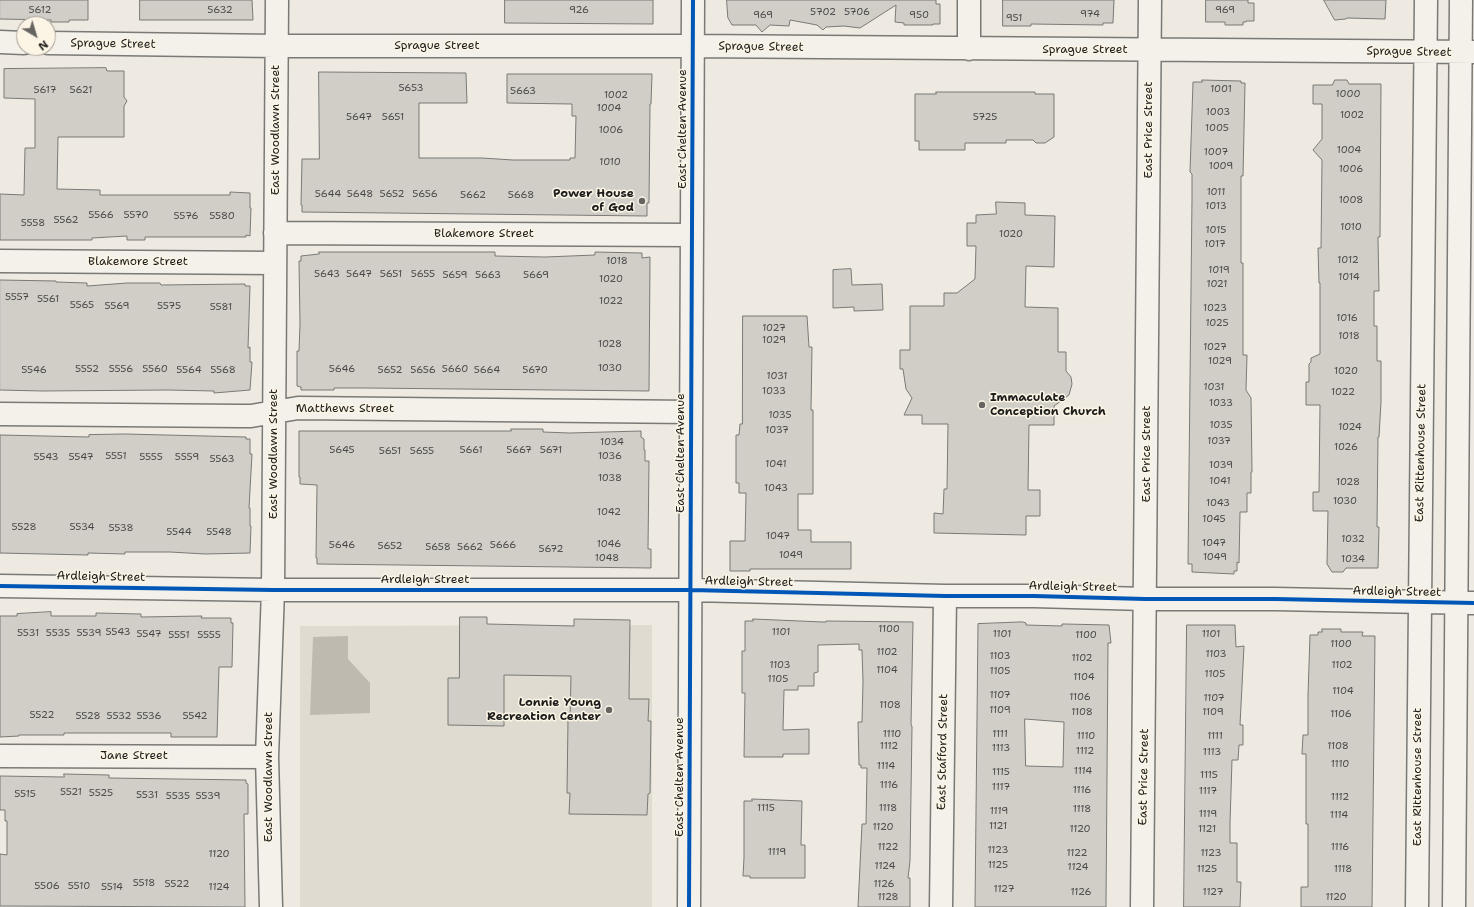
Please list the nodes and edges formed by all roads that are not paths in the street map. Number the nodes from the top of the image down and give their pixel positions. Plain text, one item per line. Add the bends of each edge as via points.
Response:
1 (277, 0) edge
2 (693, 0) edge
3 (969, 0) edge
4 (1150, 0) edge
5 (1426, 0) edge
6 (1461, 0) edge
7 (0, 42) edge
8 (16, 43) edge
9 (56, 43) edge
10 (276, 46) junction
11 (693, 46) junction
12 (969, 49) junction
13 (1150, 50) junction
14 (1425, 52) junction
15 (1467, 52) edge
16 (275, 233) junction
17 (692, 235) junction
18 (0, 262) edge
19 (275, 263) junction
20 (274, 411) junction
21 (691, 412) junction
22 (0, 414) edge
23 (0, 586) edge
24 (274, 590) junction
25 (691, 590) junction
26 (944, 596) junction
27 (1145, 599) junction
28 (1419, 602) junction
29 (1465, 602) edge
30 (0, 756) edge
31 (267, 757) junction
32 (271, 907) edge
33 (689, 907) edge
34 (941, 907) edge
35 (1142, 907) edge
36 (1417, 907) edge
37 (1454, 907) edge

1 - 10 street, East Woodlawn Street
2 - 11 street, East Chelten Avenue
3 - 12 street
4 - 13 street, East Price Street
5 - 14 street, East Rittenhouse Street
6 - 15 street
7 - 8 street
9 - 10 street, Sprague Street
10 - 11 street, Sprague Street
10 - 16 street, East Woodlawn Street
11 - 12 street, Sprague Street
11 - 17 street, East Chelten Avenue
12 - 13 street, Sprague Street
13 - 14 street, Sprague Street
13 - 27 street, East Price Street
14 - 15 street, Sprague Street
14 - 28 street, East Rittenhouse Street
15 - 29 street
16 - 17 street, Blakemore Street
16 - 19 street, East Woodlawn Street
17 - 21 street, East Chelten Avenue
18 - 19 street, Blakemore Street
19 - 20 street, East Woodlawn Street
20 - 21 street, Matthews Street via 298,408
20 - 22 street, Matthews Street via 251,416
20 - 24 street, East Woodlawn Street
21 - 25 street, East Chelten Avenue
23 - 24 street, Ardleigh Street
24 - 25 street, Ardleigh Street
24 - 31 street, East Woodlawn Street
25 - 26 street, Ardleigh Street
25 - 33 street, East Chelten Avenue
26 - 27 street, Ardleigh Street
26 - 34 street, East Stafford Street
27 - 28 street, Ardleigh Street
27 - 35 street, East Price Street
28 - 29 street, Ardleigh Street
28 - 36 street, East Rittenhouse Street
29 - 37 street
30 - 31 street, Jane Street
31 - 32 street, East Woodlawn Street

